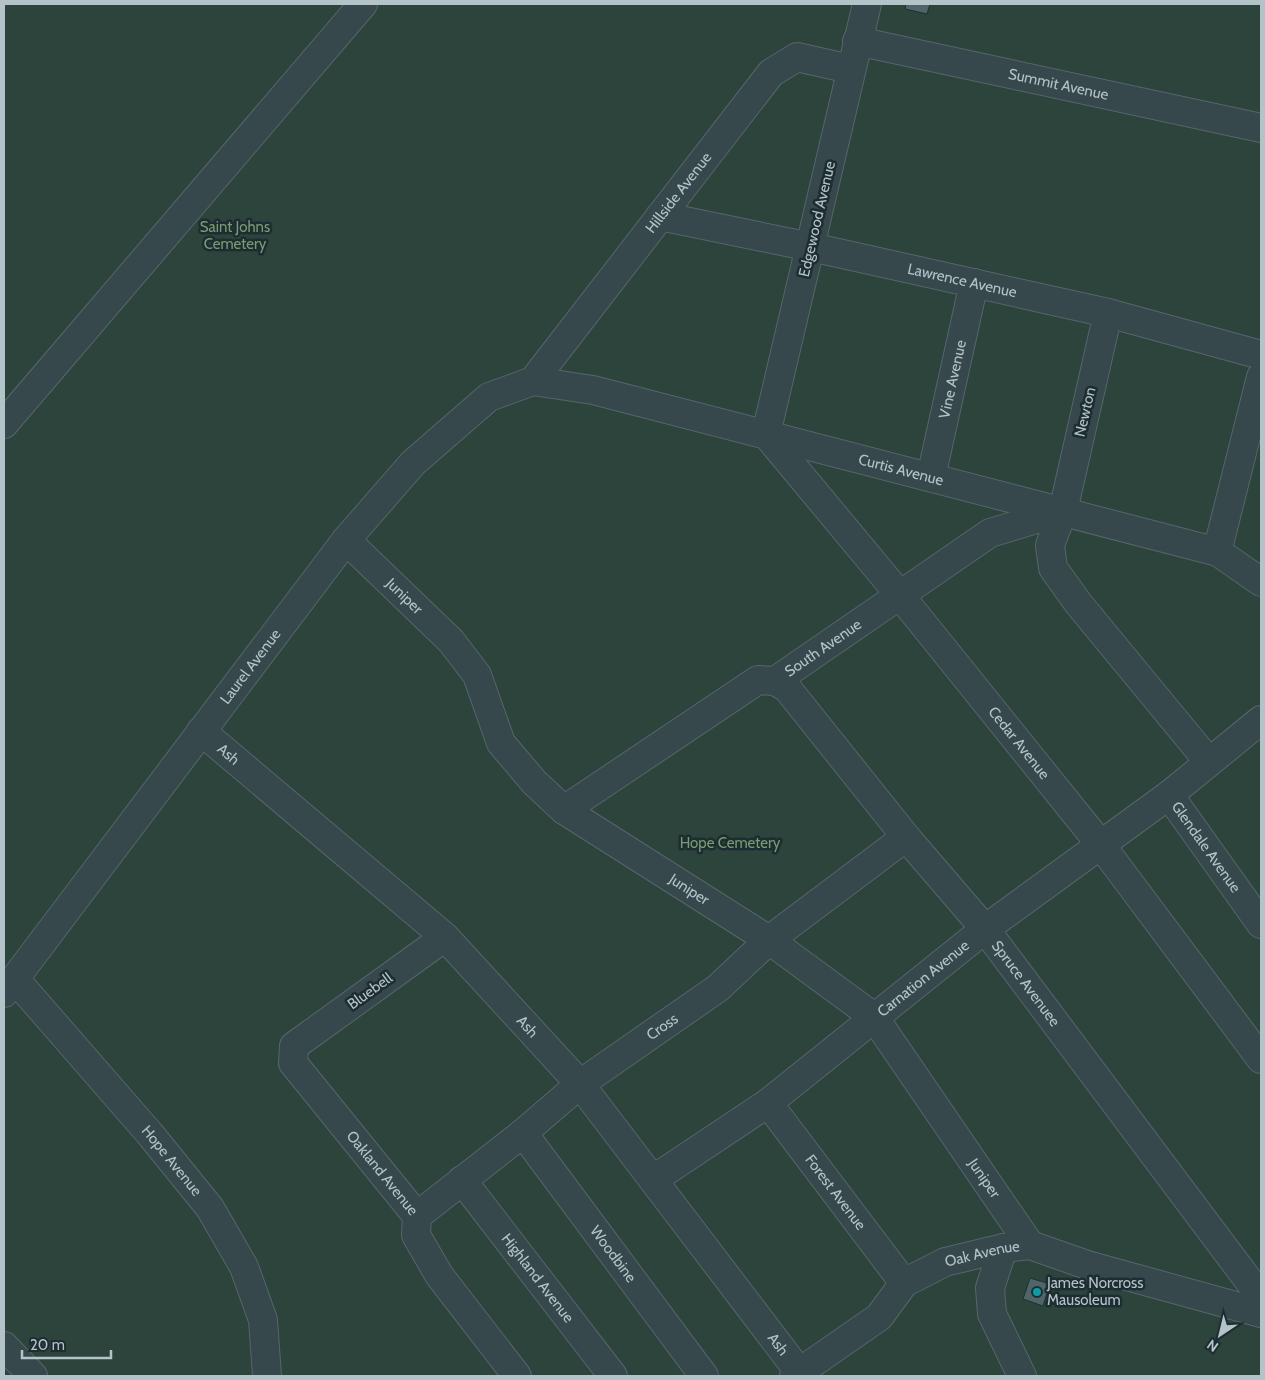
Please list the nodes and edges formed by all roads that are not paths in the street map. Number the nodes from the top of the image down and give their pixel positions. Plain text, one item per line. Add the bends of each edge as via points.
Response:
1 (363, 4) edge
2 (866, 4) edge
3 (857, 41) junction
4 (850, 70) junction
5 (1261, 128) edge
6 (660, 216) junction
7 (811, 246) junction
8 (974, 283) junction
9 (1108, 313) junction
10 (1261, 355) edge
11 (1261, 376) edge
12 (533, 381) junction
13 (4, 424) edge
14 (766, 434) junction
15 (931, 477) junction
16 (1063, 511) junction
17 (346, 540) junction
18 (1217, 552) junction
19 (1261, 582) edge
20 (899, 594) junction
21 (775, 681) junction
22 (1261, 720) edge
23 (201, 731) junction
24 (1209, 762) junction
25 (1169, 795) junction
26 (564, 810) junction
27 (906, 837) junction
28 (1101, 845) junction
29 (1261, 924) edge
30 (985, 929) junction
31 (444, 937) junction
32 (769, 940) junction
33 (9, 986) edge
34 (874, 1017) junction
35 (294, 1046) joint
36 (1261, 1059) edge
37 (580, 1084) junction
38 (768, 1103) junction
39 (523, 1133) junction
40 (462, 1180) junction
41 (654, 1180) junction
42 (417, 1216) junction
43 (1030, 1245) junction
44 (1003, 1248) junction
45 (904, 1283) junction
46 (1261, 1297) edge
47 (1261, 1313) edge
48 (4, 1346) edge
49 (797, 1375) edge
50 (32, 1376) edge
51 (267, 1376) edge
52 (516, 1376) edge
53 (613, 1376) edge
54 (704, 1376) edge
55 (1022, 1376) edge

1 - 13 lane
2 - 3 lane, Edgewood Avenue
3 - 4 lane, Edgewood Avenue
3 - 5 lane, Summit Avenue
4 - 6 lane, Hillside Avenue via 797,57 771,72
4 - 7 lane, Edgewood Avenue
6 - 7 lane, Lawrence Avenue
6 - 12 lane, Hillside Avenue
7 - 8 lane, Lawrence Avenue
7 - 14 lane, Edgewood Avenue
8 - 9 lane, Lawrence Avenue
8 - 15 lane, Vine Avenue
9 - 10 lane, Lawrence Avenue
9 - 16 lane, Newton
11 - 18 lane
12 - 14 lane, Curtis Avenue via 593,390
12 - 17 lane, Laurel Avenue via 489,397 413,463
14 - 15 lane, Curtis Avenue
14 - 20 lane, Cedar Avenue
15 - 16 lane, Curtis Avenue
16 - 18 lane, Curtis Avenue
16 - 20 lane, South Avenue via 990,533
16 - 24 lane, Newton via 1050,545 1053,568
17 - 23 lane, Laurel Avenue
17 - 26 lane, Juniper via 451,641 477,675 501,743 534,782
18 - 19 lane, Curtis Avenue
20 - 21 lane, South Avenue
20 - 28 lane, Cedar Avenue
21 - 26 lane, South Avenue via 758,680
21 - 27 lane, Spruce Avenuee via 787,688
22 - 24 lane, Carnation Avenue
23 - 31 lane, Ash
23 - 33 lane, Laurel Avenue
24 - 25 lane, Carnation Avenue
25 - 28 lane, Carnation Avenue
25 - 29 lane, Glendale Avenue
26 - 32 lane, Juniper
27 - 30 lane, Spruce Avenuee
27 - 32 lane, Cross
28 - 30 lane, Carnation Avenue
28 - 36 lane, Cedar Avenue
30 - 34 lane, Carnation Avenue
30 - 46 lane, Spruce Avenuee
31 - 35 lane, Bluebell
31 - 37 lane, Ash
32 - 34 lane, Juniper
32 - 37 lane, Cross via 718,988
33 - 51 lane, Hope Avenue via 150,1134 210,1208 244,1267 263,1320
34 - 38 lane, Carnation Avenue
34 - 43 lane, Juniper
35 - 42 lane, Oakland Avenue via 293,1063
37 - 39 lane, Cross
37 - 41 lane, Ash
38 - 41 lane, Carnation Avenue
38 - 45 lane, Forest Avenue
39 - 40 lane, Cross
39 - 54 lane, Woodbine
40 - 42 lane, Cross
40 - 53 lane, Highland Avenue
41 - 49 lane, Ash
42 - 52 lane, Oakland Avenue via 416,1235 439,1275
43 - 44 lane, Oak Avenue
43 - 47 lane, Oak Avenue via 1087,1265
44 - 45 lane, Oak Avenue via 945,1262
44 - 55 lane via 990,1288 992,1314
45 - 49 lane, Oak Avenue via 879,1317
48 - 50 lane

